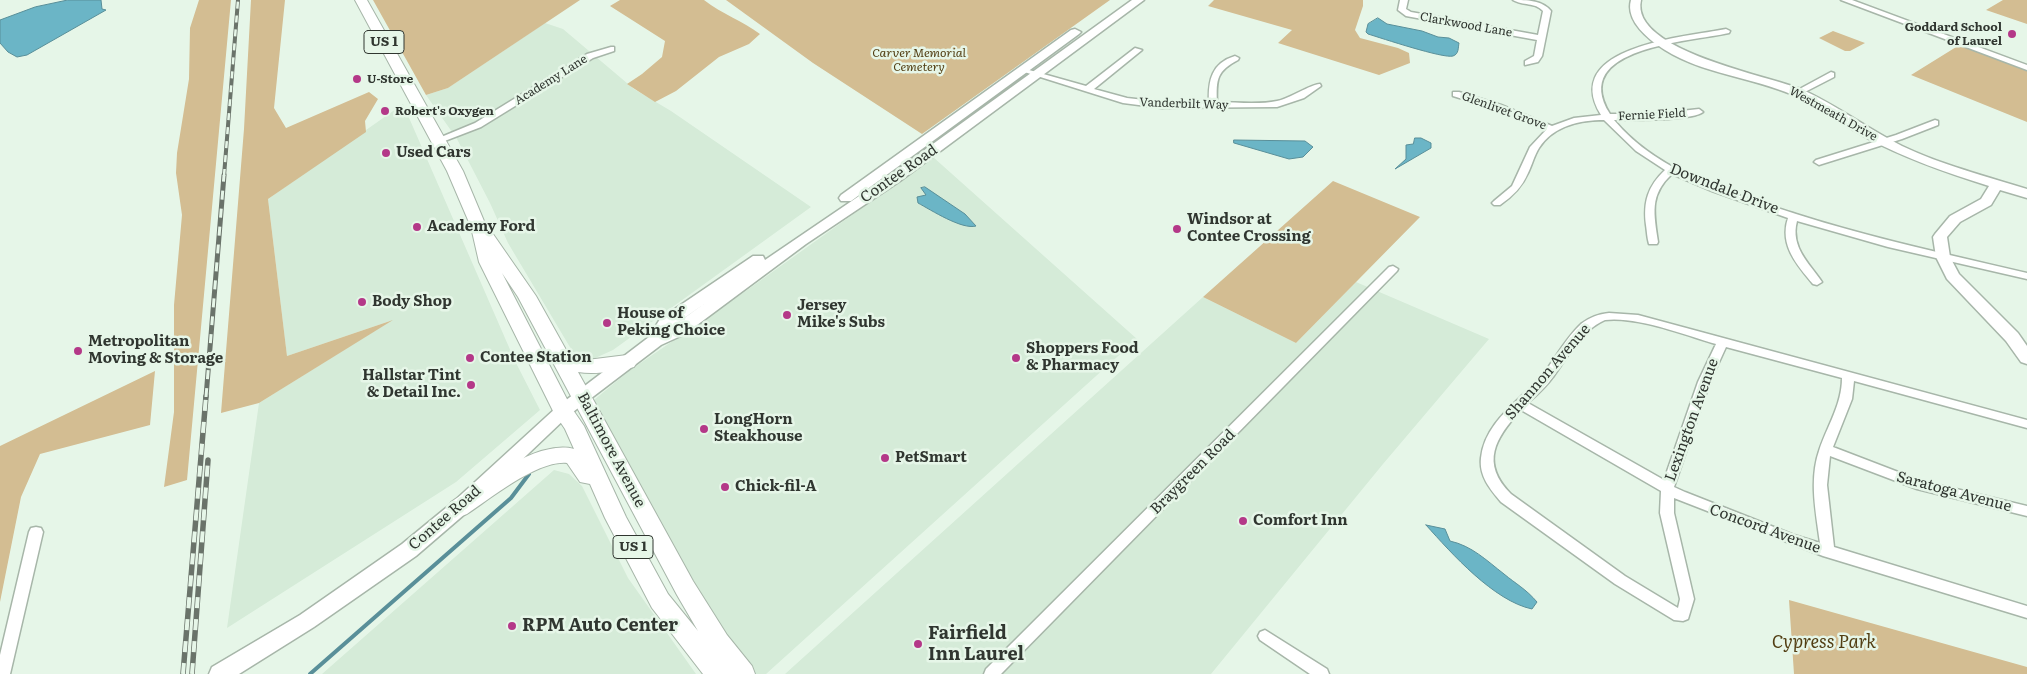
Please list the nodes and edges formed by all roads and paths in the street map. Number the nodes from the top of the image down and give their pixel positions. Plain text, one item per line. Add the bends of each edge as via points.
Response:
1 (361, 0) edge
2 (1121, 0) edge
3 (1139, 0) edge
4 (1404, 0) edge
5 (1517, 0) edge
6 (1636, 0) edge
7 (1844, 0) edge
8 (1726, 31) dead end
9 (1541, 38) junction
10 (1664, 44) junction
11 (611, 49) dead end
12 (1138, 50) dead end
13 (1236, 58) dead end
14 (1528, 63) dead end
15 (2027, 68) edge
16 (1022, 70) junction
17 (1036, 75) junction
18 (1831, 75) dead end
19 (1317, 86) dead end
20 (1087, 90) junction
21 (1798, 92) junction
22 (1456, 94) dead end
23 (1213, 105) junction
24 (1699, 112) dead end
25 (1606, 117) junction
26 (1935, 123) dead end
27 (1552, 129) junction
28 (439, 140) junction
29 (1882, 141) junction
30 (927, 146) junction
31 (1819, 162) dead end
32 (1671, 170) junction
33 (1997, 184) junction
34 (2027, 194) edge
35 (1497, 203) dead end
36 (1794, 216) junction
37 (479, 227) junction
38 (1653, 242) dead end
39 (1942, 257) junction
40 (1393, 269) dead end
41 (2027, 276) edge
42 (1817, 282) dead end
43 (655, 341) junction
44 (1722, 343) junction
45 (2026, 355) edge
46 (564, 362) junction
47 (628, 362) junction
48 (1848, 377) junction
49 (573, 403) junction
50 (1521, 404) junction
51 (2027, 424) edge
52 (1826, 449) junction
53 (1667, 489) junction
54 (459, 508) junction
55 (2027, 511) edge
56 (616, 518) junction
57 (36, 532) dead end
58 (1828, 552) junction
59 (660, 601) junction
60 (2027, 612) edge
61 (1683, 615) joint
62 (1265, 636) dead end
63 (718, 642) junction
64 (3, 674) edge
65 (220, 674) edge
66 (718, 674) edge
67 (743, 674) edge
68 (991, 674) edge
69 (1322, 674) edge

1 - 28 main road, Baltimore Avenue / US 1
2 - 16 street
3 - 17 street, Contee Road
4 - 9 street, Clarkwood Lane via 1402,10 1409,14
5 - 9 street via 1545,7
6 - 10 street, Westmeath Drive via 1636,14 1645,29
7 - 15 street
8 - 10 street
9 - 14 street via 1536,60
10 - 21 street, Westmeath Drive via 1706,64
10 - 25 street, Downdale Drive via 1636,51 1612,62 1600,72 1596,86 1598,102
11 - 28 street, Academy Lane via 590,56 487,120
12 - 20 street
13 - 23 street via 1219,67 1215,73
16 - 17 street, Vanderbilt Way
16 - 30 street via 968,109 963,117
17 - 20 street, Vanderbilt Way
17 - 30 street, Contee Road
18 - 21 street
19 - 23 street, Vanderbilt Way via 1301,96 1277,104
20 - 23 street, Vanderbilt Way via 1140,104
21 - 29 street, Westmeath Drive
22 - 27 street, Glenlivet Grove via 1498,106
24 - 25 street, Fernie Field
25 - 27 street, Fernie Field via 1586,118
25 - 32 street, Downdale Drive via 1636,147
26 - 29 street
27 - 35 street via 1533,150 1521,181 1510,195
28 - 37 main road, Baltimore Avenue / US 1
29 - 31 street
29 - 33 street, Westmeath Drive
30 - 43 street, Contee Road via 895,178 801,241 679,330
30 - 43 street, Contee Road via 878,175 666,323
32 - 36 street, Downdale Drive
32 - 38 street via 1655,186 1651,199
33 - 34 street, Westmeath Drive
33 - 39 street via 1986,202 1955,219 1940,237
36 - 39 street, Downdale Drive
36 - 42 street via 1790,232 1792,246
37 - 46 main road, Baltimore Avenue / US 1 via 528,296
37 - 49 main road, Baltimore Avenue / US 1 via 488,262
39 - 41 street, Downdale Drive
39 - 45 street via 1952,276
40 - 68 street, Braygreen Road
43 - 47 street, Contee Road
44 - 48 street, Shannon Avenue
44 - 50 street, Shannon Avenue via 1638,319 1600,318 1584,328
44 - 53 street, Lexington Avenue via 1704,382
46 - 47 main road via 587,367
46 - 49 main road, Baltimore Avenue / US 1
47 - 49 street, Contee Road
48 - 51 street, Shannon Avenue
48 - 52 street via 1849,393
49 - 54 street, Contee Road
49 - 56 main road, Baltimore Avenue / US 1 via 574,426
49 - 63 main road, Baltimore Avenue / US 1
50 - 53 street, Concord Avenue
50 - 61 street, Shannon Avenue via 1501,426 1489,449 1487,468 1493,484 1506,498 1620,580 1670,613
52 - 55 street, Saratoga Avenue via 1917,484
52 - 58 street via 1821,470
53 - 58 street, Concord Avenue via 1732,518
53 - 61 street, Lexington Avenue via 1667,513 1687,599
54 - 56 main road via 528,466 563,454 579,460
54 - 65 street, Contee Road via 433,532 355,589
56 - 59 main road, Baltimore Avenue / US 1
57 - 64 street
58 - 60 street, Concord Avenue
59 - 63 main road via 676,602
59 - 66 main road, Baltimore Avenue / US 1
62 - 69 street
63 - 67 main road, Baltimore Avenue / US 1

